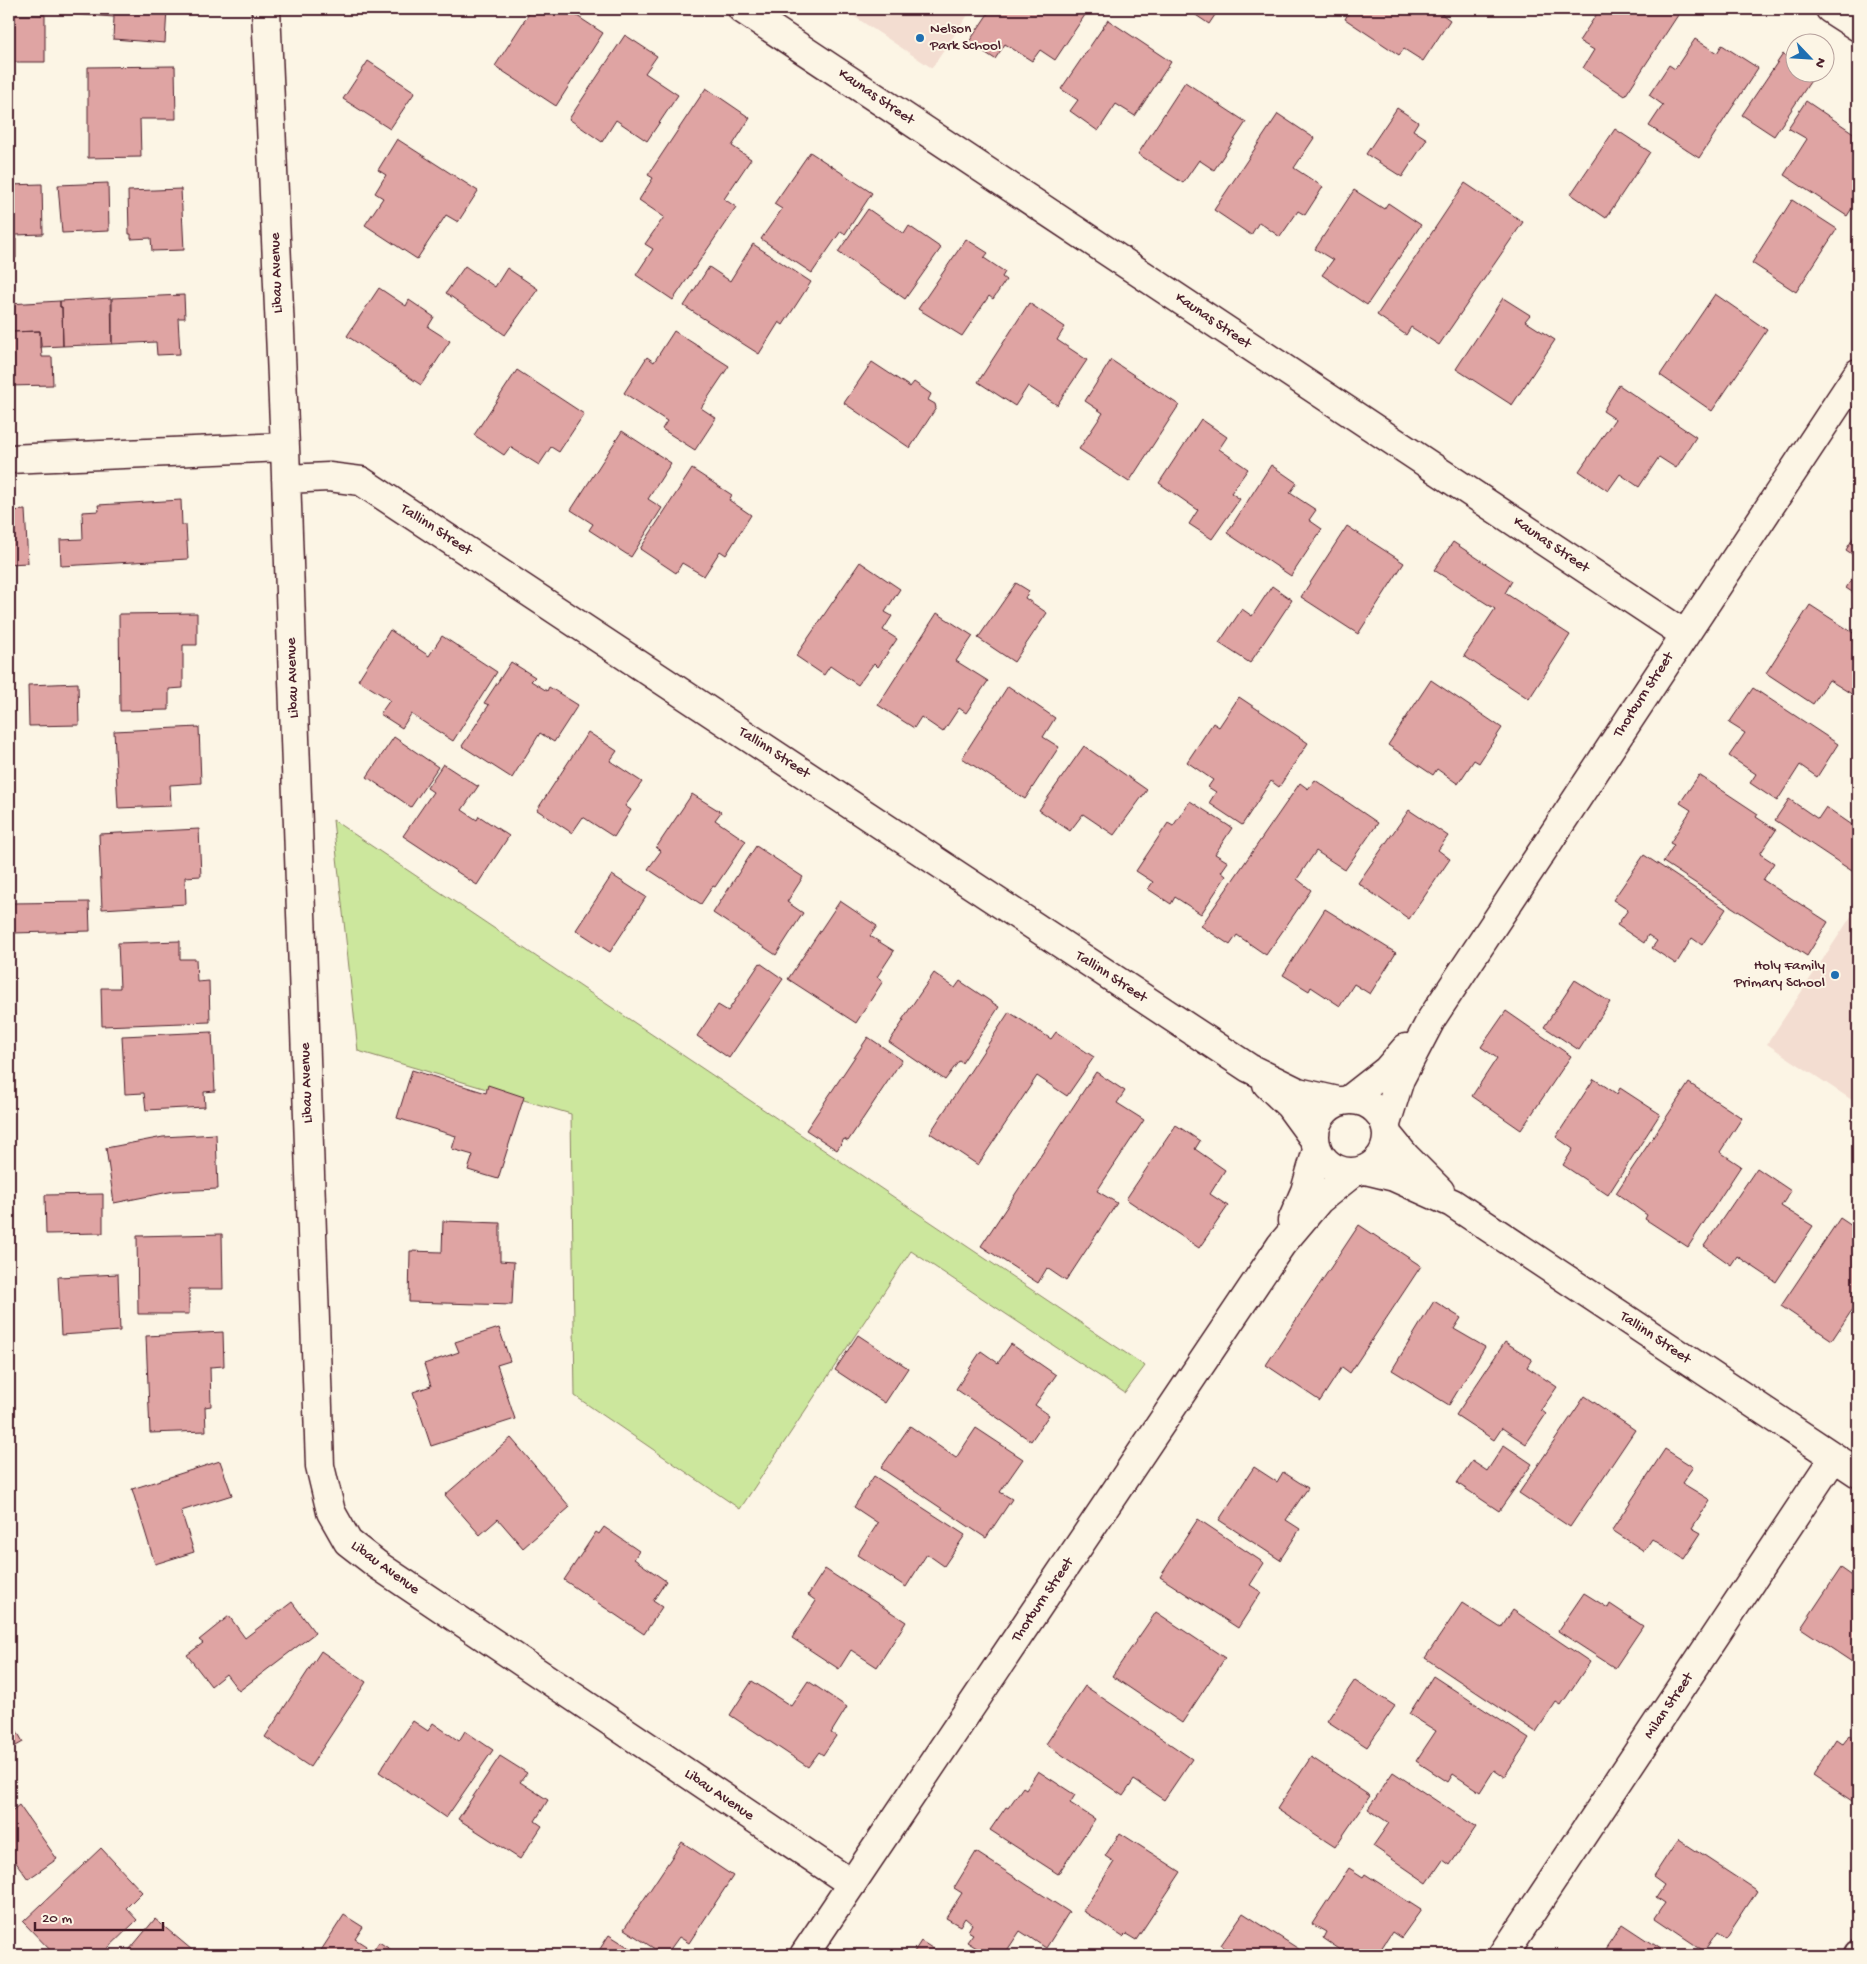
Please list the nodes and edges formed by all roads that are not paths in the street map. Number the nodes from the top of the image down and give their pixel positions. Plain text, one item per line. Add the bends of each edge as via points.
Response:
1 (266, 9) edge
2 (742, 9) edge
3 (1830, 9) edge
4 (1858, 28) edge
5 (1858, 372) edge
6 (285, 448) junction
7 (9, 460) edge
8 (286, 479) junction
9 (1684, 634) junction
10 (1432, 1018) junction
11 (1249, 1068) junction
12 (1344, 1100) junction
13 (1387, 1130) junction
14 (1316, 1145) junction
15 (1359, 1171) junction
16 (1452, 1202) junction
17 (1281, 1245) junction
18 (1834, 1457) junction
19 (1858, 1473) edge
20 (852, 1884) junction
21 (804, 1955) edge
22 (1503, 1955) edge

1 - 6 street, Libau Avenue
2 - 9 street, Kaunas Street
3 - 4 street
5 - 9 street, Thorburn Street
6 - 7 street
6 - 8 street, Libau Avenue
8 - 11 street, Tallinn Street via 329,477 361,481
8 - 20 street, Libau Avenue via 320,1466 331,1512 348,1542 379,1566
9 - 10 street, Thorburn Street
10 - 12 street, Thorburn Street via 1387,1070
10 - 13 street, Thorburn Street via 1400,1079
11 - 12 street, Tallinn Street via 1298,1092
11 - 14 street, Tallinn Street via 1289,1105
12 - 13 street via 1363,1101 1373,1106 1381,1114
12 - 14 street via 1328,1107 1320,1117 1315,1127
13 - 15 street via 1382,1156 1374,1165
13 - 16 street, Tallinn Street via 1406,1157
14 - 15 street via 1332,1167 1343,1172
14 - 17 street, Thorburn Street via 1304,1191
15 - 16 street, Tallinn Street via 1394,1177
15 - 17 street, Thorburn Street via 1319,1200
16 - 18 street, Tallinn Street
17 - 20 street, Thorburn Street
18 - 19 street, Tallinn Street
18 - 22 street, Milan Street
20 - 21 street, Thorburn Street

